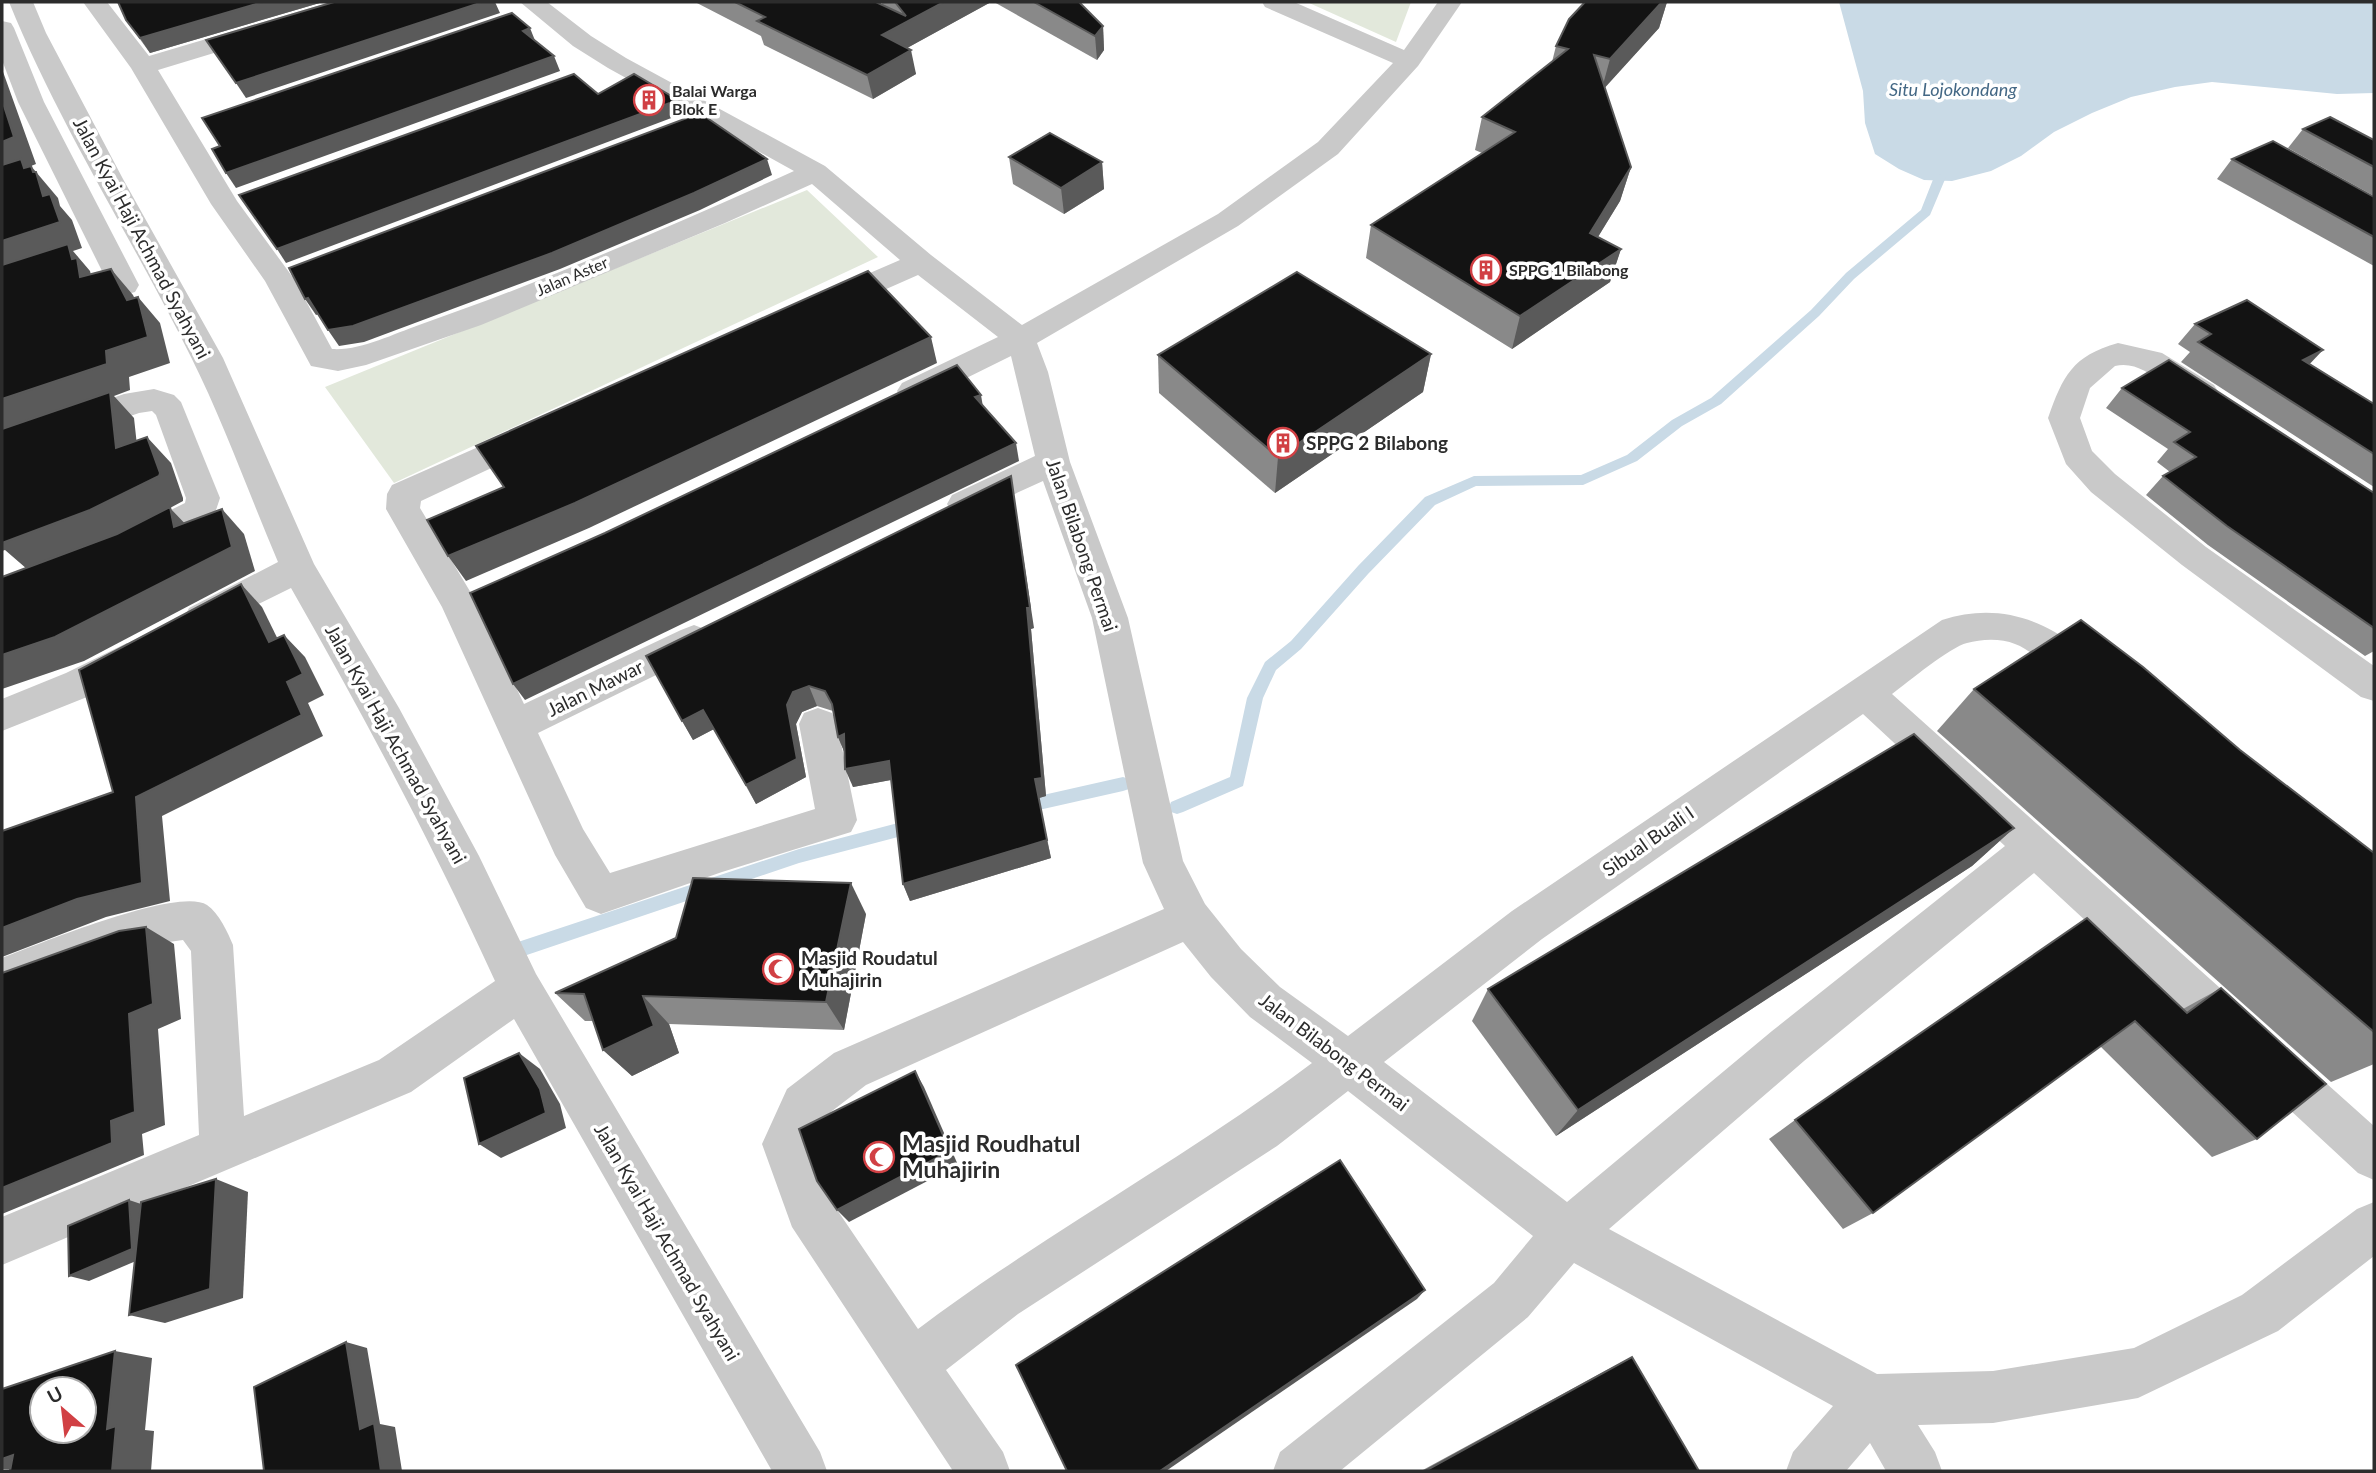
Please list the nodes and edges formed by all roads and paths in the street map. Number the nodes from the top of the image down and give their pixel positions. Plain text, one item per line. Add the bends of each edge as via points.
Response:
1 (21, 2) edge
2 (356, 2) edge
3 (1273, 2) edge
4 (1450, 2) edge
5 (100, 3) edge
6 (527, 11) edge
7 (3, 37) edge
8 (1409, 61) junction
9 (143, 66) junction
10 (714, 114) junction
11 (679, 127) edge
12 (815, 172) junction
13 (921, 262) junction
14 (124, 285) dead end
15 (804, 314) edge
16 (1020, 339) junction
17 (885, 405) edge
18 (2229, 410) edge
19 (560, 423) edge
20 (2, 449) edge
21 (1053, 463) junction
22 (941, 515) edge
23 (104, 555) edge
24 (298, 568) junction
25 (723, 626) edge
26 (2374, 685) edge
27 (1863, 691) junction
28 (2111, 694) edge
29 (2, 715) edge
30 (818, 724) dead end
31 (514, 727) junction
32 (2035, 847) junction
33 (1190, 918) junction
34 (2, 978) edge
35 (521, 989) junction
36 (1349, 1063) junction
37 (223, 1146) junction
38 (2374, 1157) edge
39 (2374, 1226) edge
40 (1568, 1233) junction
41 (2, 1241) edge
42 (913, 1364) junction
43 (1873, 1400) junction
44 (801, 1471) edge
45 (984, 1471) edge
46 (1299, 1471) edge
47 (1812, 1471) edge
48 (1916, 1471) edge

1 - 24 street, Jalan Kyai Haji Achmad Syahyani via 109,179 207,358
2 - 9 street
3 - 8 street
4 - 8 street
5 - 9 street
6 - 10 street via 604,67
7 - 14 street via 21,105 51,170 97,256
8 - 16 street via 1328,148 1228,220
9 - 12 street, Jalan Aster via 195,127 238,200 291,274 322,359 366,354 470,318
10 - 11 street
10 - 12 street
12 - 13 street
13 - 15 street
13 - 16 street
16 - 17 street
16 - 21 street, Jalan Bilabong Permai
18 - 26 street via 2151,361 2118,354 2104,359 2076,383 2064,418 2078,456 2104,483 2194,556
19 - 31 street via 404,494 403,509 470,598
20 - 23 street via 135,402 164,402 203,498 201,510
21 - 22 street
21 - 33 street, Jalan Bilabong Permai via 1110,618 1163,863
24 - 29 street via 79,684
24 - 35 street, Jalan Kyai Haji Achmad Syahyani via 392,731
25 - 31 street, Jalan Mawar
27 - 28 street, Sibual Buali I via 1955,630 1986,624 2034,635
27 - 32 street
27 - 36 street, Sibual Buali I via 1527,925
30 - 31 street via 837,820 601,895 569,842
32 - 38 street
32 - 40 street via 1787,1046
33 - 36 street, Jalan Bilabong Permai via 1265,1002
33 - 42 street via 850,1069 803,1105 785,1144 809,1210
34 - 37 street via 147,926 193,919 212,945
35 - 37 street via 395,1076
35 - 44 street, Jalan Kyai Haji Achmad Syahyani
36 - 40 street, Jalan Bilabong Permai
36 - 42 street, Sibual Buali I via 1261,1130 1001,1297
37 - 41 street
39 - 43 street via 2260,1313 2138,1373 1993,1397
40 - 43 street, Jalan Bilabong Permai
40 - 46 street via 1511,1300
42 - 45 street
43 - 47 street
43 - 48 street

